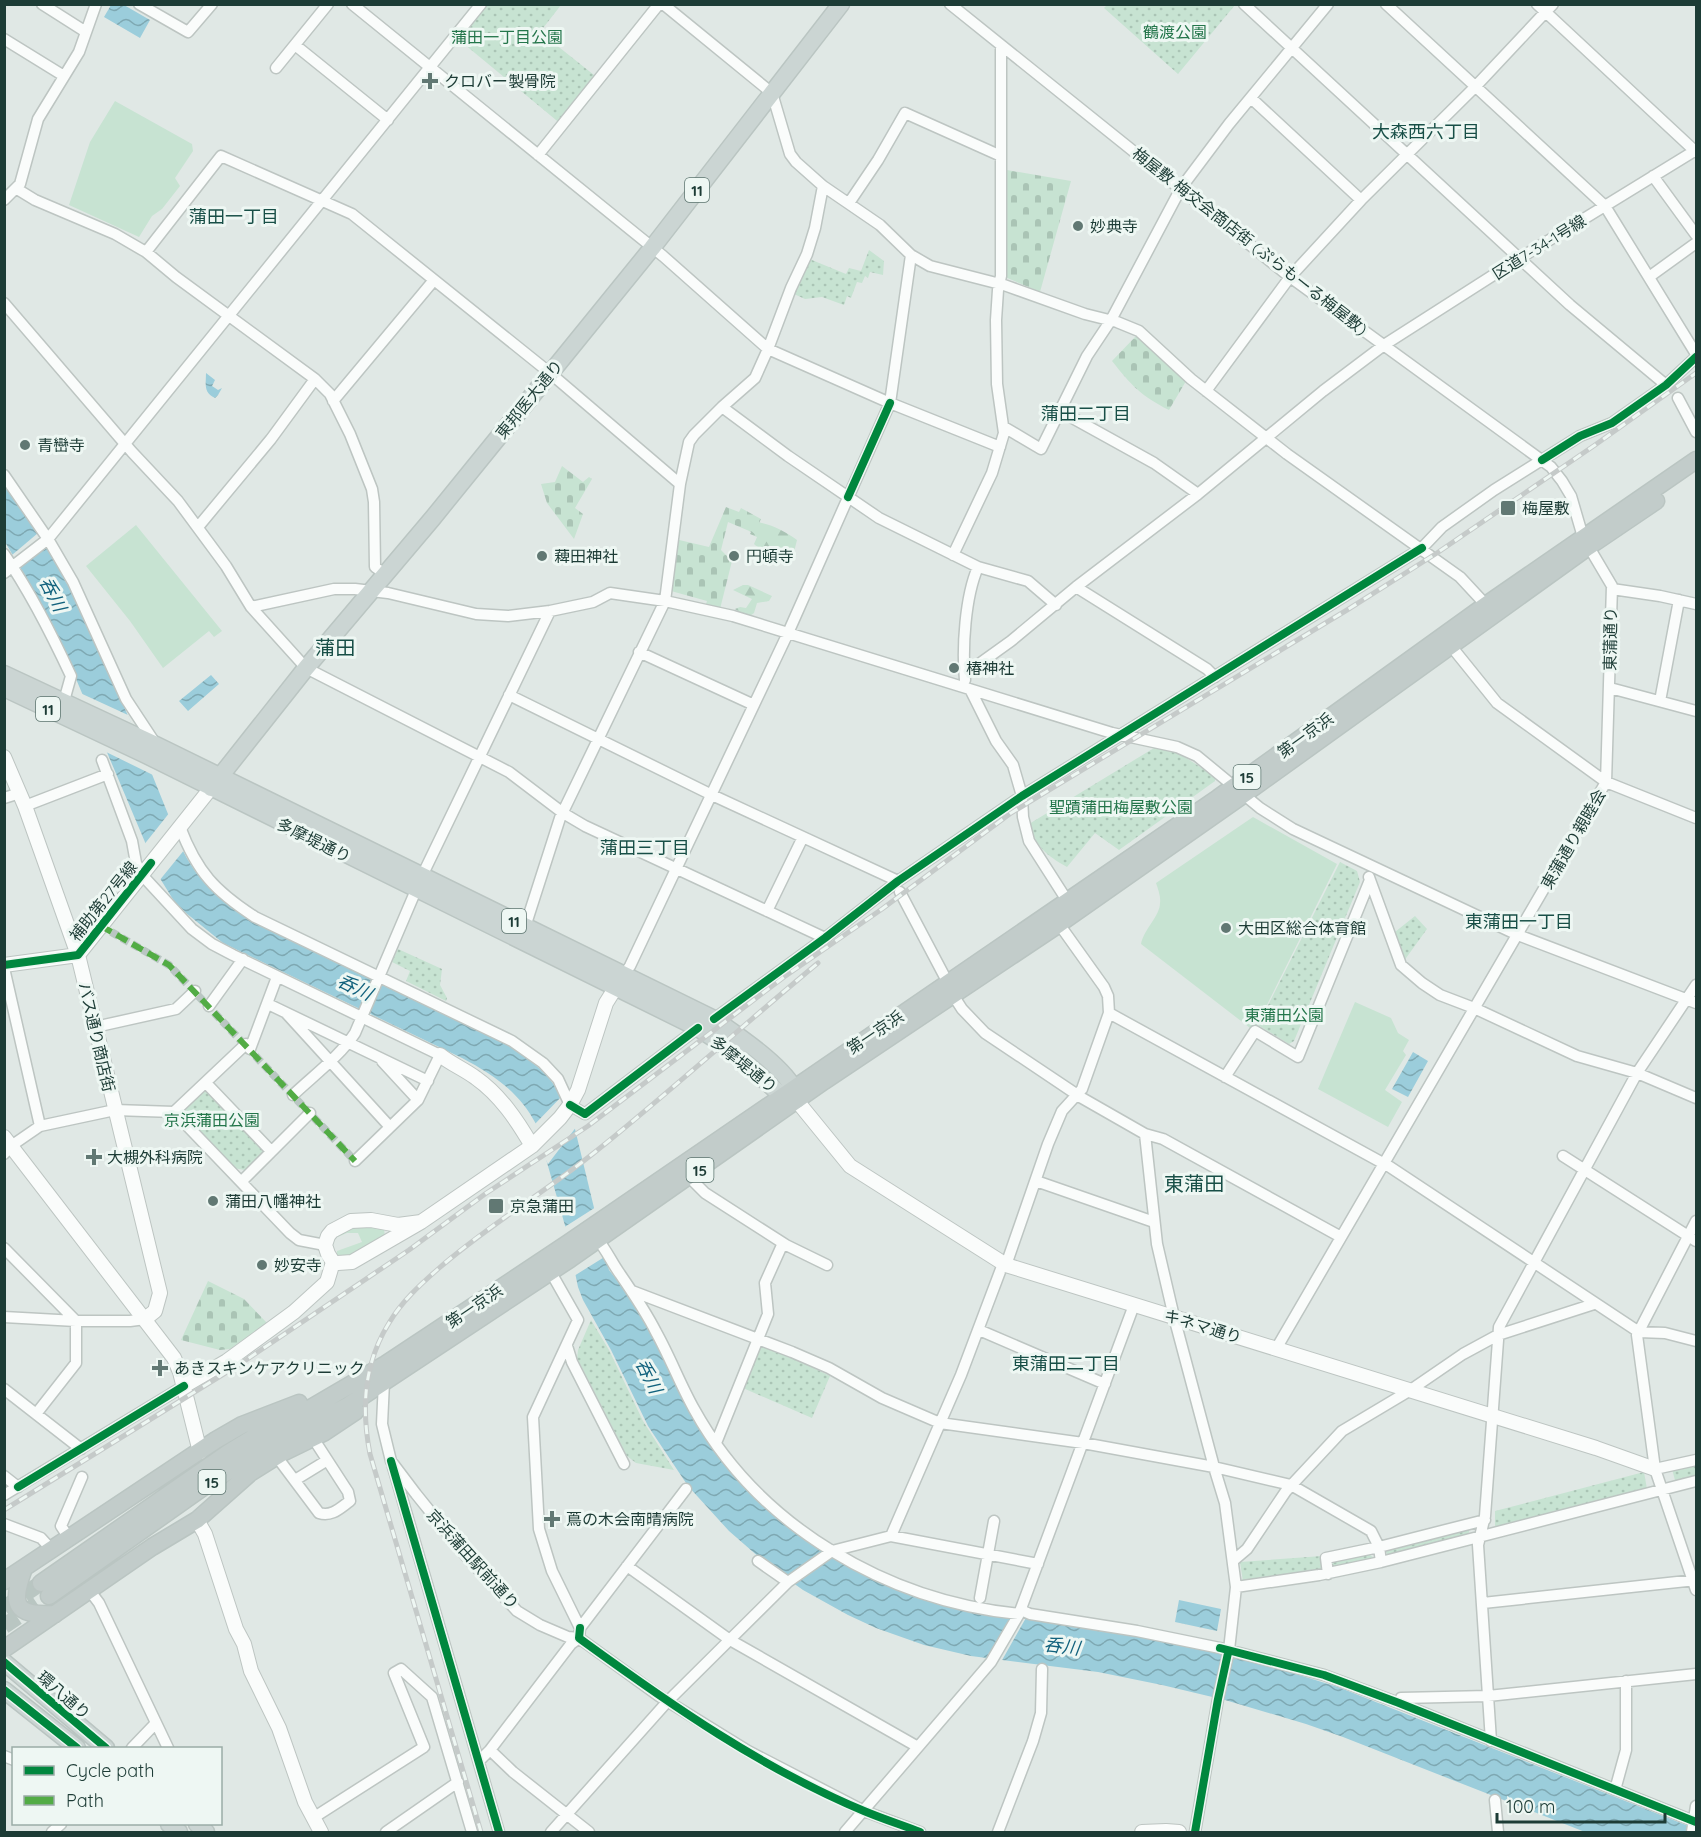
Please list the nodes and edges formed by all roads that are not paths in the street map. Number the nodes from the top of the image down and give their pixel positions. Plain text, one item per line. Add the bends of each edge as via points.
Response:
1 (42, 4) edge
2 (96, 4) edge
3 (140, 4) edge
4 (212, 4) edge
5 (328, 4) edge
6 (352, 4) edge
7 (481, 4) edge
8 (661, 4) edge
9 (841, 4) edge
10 (950, 4) edge
11 (1244, 4) edge
12 (1328, 4) edge
13 (1386, 4) edge
14 (1537, 4) edge
15 (1549, 8) edge
16 (86, 32) junction
17 (4, 39) edge
18 (295, 45) junction
19 (1001, 45) junction
20 (1293, 49) junction
21 (276, 68) dead end
22 (430, 68) junction
23 (64, 76) junction
24 (1475, 87) junction
25 (772, 93) junction
26 (1251, 98) junction
27 (388, 120) junction
28 (1696, 151) edge
29 (1407, 154) junction
30 (538, 155) junction
31 (1001, 156) junction
32 (1653, 176) junction
33 (823, 186) junction
34 (1181, 188) junction
35 (17, 189) junction
36 (4, 200) edge
37 (1361, 200) junction
38 (323, 201) junction
39 (849, 203) junction
40 (1605, 206) junction
41 (1696, 235) edge
42 (1696, 243) edge
43 (652, 248) junction
44 (146, 252) junction
45 (911, 255) junction
46 (1520, 258) junction
47 (1290, 277) junction
48 (1649, 277) junction
49 (434, 280) junction
50 (999, 283) junction
51 (4, 303) edge
52 (229, 317) junction
53 (1111, 320) junction
54 (1384, 345) junction
55 (768, 349) junction
56 (1696, 356) edge
57 (550, 374) junction
58 (315, 379) junction
59 (1666, 384) junction
60 (1206, 391) junction
61 (1678, 398) dead end
62 (333, 401) junction
63 (891, 404) junction
64 (722, 407) junction
65 (1060, 411) junction
66 (1004, 427) junction
67 (1696, 432) edge
68 (1267, 436) junction
69 (125, 444) junction
70 (1000, 447) junction
71 (1542, 460) junction
72 (1696, 460) edge
73 (1696, 474) edge
74 (4, 475) edge
75 (680, 484) junction
76 (1198, 494) junction
77 (848, 497) junction
78 (198, 527) junction
79 (47, 540) junction
80 (1586, 542) junction
81 (1422, 548) junction
82 (4, 554) edge
83 (954, 555) junction
84 (978, 567) junction
85 (11, 568) edge
86 (385, 574) junction
87 (1076, 587) junction
88 (1612, 589) junction
89 (371, 592) junction
90 (1679, 600) junction
91 (665, 601) junction
92 (1696, 604) edge
93 (1056, 605) junction
94 (1486, 605) junction
95 (251, 607) junction
96 (550, 611) junction
97 (788, 633) junction
98 (1451, 646) junction
99 (639, 652) junction
100 (306, 669) junction
101 (4, 674) edge
102 (965, 674) junction
103 (1215, 677) junction
104 (4, 688) edge
105 (1610, 688) junction
106 (968, 689) junction
107 (509, 695) junction
108 (64, 701) junction
109 (1660, 701) junction
110 (754, 705) junction
111 (1696, 711) edge
112 (1120, 734) junction
113 (597, 739) junction
114 (150, 749) junction
115 (480, 757) junction
116 (4, 758) edge
117 (102, 760) dead end
118 (108, 774) junction
119 (1606, 782) junction
120 (216, 783) junction
121 (1238, 791) junction
122 (712, 795) junction
123 (1022, 796) junction
124 (4, 798) edge
125 (22, 799) junction
126 (563, 813) junction
127 (1696, 818) edge
128 (179, 829) junction
129 (803, 837) junction
130 (1366, 865) junction
131 (676, 869) junction
132 (142, 875) junction
133 (1370, 880) junction
134 (419, 883) junction
135 (899, 887) junction
136 (1068, 902) junction
137 (766, 911) junction
138 (1059, 924) junction
139 (525, 927) junction
140 (1518, 935) junction
141 (825, 938) junction
142 (78, 955) junction
143 (243, 959) junction
144 (4, 966) edge
145 (277, 977) junction
146 (377, 977) junction
147 (619, 982) junction
148 (1696, 985) edge
149 (951, 989) junction
150 (195, 991) dead end
151 (1691, 1002) edge
152 (268, 1004) junction
153 (209, 1006) dead end
154 (1474, 1008) junction
155 (282, 1009) junction
156 (1108, 1013) junction
157 (362, 1014) junction
158 (714, 1019) junction
159 (95, 1028) junction
160 (698, 1028) junction
161 (349, 1042) junction
162 (440, 1055) junction
163 (378, 1056) junction
164 (330, 1061) junction
165 (1637, 1073) junction
166 (1226, 1077) junction
167 (428, 1081) junction
168 (206, 1083) junction
169 (293, 1095) dead end
170 (791, 1095) junction
171 (1078, 1095) junction
172 (1696, 1098) edge
173 (417, 1100) junction
174 (569, 1107) junction
175 (115, 1110) junction
176 (174, 1112) junction
177 (310, 1113) dead end
178 (40, 1126) junction
179 (390, 1127) junction
180 (1144, 1134) junction
181 (534, 1143) junction
182 (7, 1146) edge
183 (271, 1151) junction
184 (1563, 1156) dead end
185 (355, 1161) dead end
186 (1384, 1164) junction
187 (1585, 1169) junction
188 (689, 1178) junction
189 (1036, 1181) junction
190 (241, 1182) junction
191 (1696, 1221) edge
192 (421, 1222) junction
193 (1154, 1222) junction
194 (387, 1223) junction
195 (601, 1237) junction
196 (1341, 1237) junction
197 (1693, 1239) edge
198 (389, 1241) junction
199 (783, 1243) junction
200 (325, 1245) junction
201 (4, 1248) edge
202 (333, 1262) junction
203 (1534, 1263) junction
204 (547, 1265) junction
205 (827, 1265) dead end
206 (1006, 1265) junction
207 (632, 1291) junction
208 (1594, 1304) junction
209 (1134, 1305) junction
210 (4, 1317) edge
211 (1174, 1317) junction
212 (145, 1319) junction
213 (76, 1321) junction
214 (979, 1330) junction
215 (1639, 1332) junction
216 (1498, 1335) junction
217 (759, 1338) junction
218 (1696, 1341) edge
219 (567, 1346) junction
220 (1276, 1349) junction
221 (384, 1382) junction
222 (1105, 1384) junction
223 (184, 1386) junction
224 (4, 1389) edge
225 (1409, 1391) junction
226 (335, 1394) junction
227 (36, 1414) junction
228 (1491, 1417) junction
229 (940, 1423) junction
230 (313, 1438) junction
231 (716, 1443) junction
232 (1083, 1443) junction
233 (81, 1449) junction
234 (200, 1452) junction
235 (277, 1457) junction
236 (1696, 1460) edge
237 (326, 1461) junction
238 (391, 1461) junction
239 (624, 1464) dead end
240 (1214, 1467) junction
241 (1655, 1468) junction
242 (4, 1476) edge
243 (82, 1477) dead end
244 (295, 1480) junction
245 (1696, 1481) edge
246 (1291, 1485) junction
247 (18, 1487) junction
248 (686, 1489) dead end
249 (1663, 1491) junction
250 (4, 1495) edge
251 (197, 1520) junction
252 (1485, 1520) junction
253 (994, 1521) dead end
254 (4, 1524) edge
255 (1481, 1535) junction
256 (891, 1536) junction
257 (69, 1538) junction
258 (1378, 1547) junction
259 (51, 1549) junction
260 (831, 1552) junction
261 (987, 1554) junction
262 (1234, 1560) junction
263 (758, 1561) dead end
264 (1381, 1562) junction
265 (1038, 1564) junction
266 (627, 1566) junction
267 (24, 1568) junction
268 (1328, 1574) junction
269 (4, 1581) edge
270 (788, 1581) junction
271 (1696, 1583) edge
272 (1236, 1587) junction
273 (90, 1591) junction
274 (980, 1598) dead end
275 (1483, 1603) junction
276 (1019, 1613) junction
277 (56, 1614) junction
278 (580, 1633) junction
279 (730, 1640) junction
280 (4, 1649) edge
281 (1226, 1650) junction
282 (4, 1662) edge
283 (1042, 1668) dead end
284 (1696, 1674) edge
285 (1626, 1681) junction
286 (5, 1693) edge
287 (1488, 1696) junction
288 (668, 1702) junction
289 (1399, 1703) junction
290 (156, 1723) junction
291 (1491, 1740) junction
292 (73, 1747) edge
293 (104, 1747) edge
294 (134, 1747) edge
295 (167, 1747) edge
296 (918, 1747) junction
297 (490, 1750) junction
298 (479, 1761) junction
299 (458, 1782) junction
300 (1615, 1790) junction
301 (1495, 1800) dead end
302 (1696, 1806) edge
303 (864, 1811) junction
304 (568, 1814) junction
305 (313, 1818) junction
306 (1694, 1825) edge
307 (321, 1833) edge
308 (386, 1833) edge
309 (472, 1833) edge
310 (499, 1833) edge
311 (551, 1833) edge
312 (589, 1833) edge
313 (845, 1833) edge
314 (920, 1833) edge
315 (998, 1833) edge
316 (1142, 1833) edge
317 (1179, 1833) edge
318 (1195, 1833) edge
319 (1498, 1833) edge

1 - 16 street
2 - 16 street
3 - 4 street via 188,32
5 - 18 street
6 - 22 street
7 - 22 street
8 - 25 street
8 - 30 street
9 - 25 main road, 東邦医大通り / 11
10 - 19 street, 梅屋敷 梅交会商店街 (ぷらもーる梅屋敷)
11 - 20 street
12 - 20 street
13 - 24 street
14 - 15 street
15 - 24 street
15 - 28 street
16 - 23 street
17 - 23 street
18 - 21 street
18 - 27 street
19 - 31 street
19 - 34 street, 梅屋敷 梅交会商店街 (ぷらもーる梅屋敷)
20 - 26 street
20 - 29 street
22 - 27 street
22 - 30 street
23 - 35 street via 38,119 25,173
24 - 29 street
24 - 40 street
25 - 33 street via 790,154
25 - 43 main road, 東邦医大通り / 11
26 - 34 street
26 - 37 street
27 - 38 street
28 - 32 street, 区道7-34-1号線
29 - 37 street
29 - 46 street
30 - 43 street
31 - 39 street via 905,113
31 - 50 street
32 - 40 street, 区道7-34-1号線
32 - 41 street
33 - 39 street
33 - 55 street via 807,254
34 - 47 street, 梅屋敷 梅交会商店街 (ぷらもーる梅屋敷)
34 - 53 street
35 - 36 street
35 - 44 street
37 - 47 street
38 - 44 street via 221,156
38 - 49 street via 352,214
38 - 52 street
39 - 45 street via 880,225
40 - 46 street, 区道7-34-1号線
40 - 48 street
42 - 48 street
43 - 55 street
43 - 57 main road, 東邦医大通り / 11
44 - 52 street
45 - 50 street via 930,266
45 - 63 street
46 - 54 street, 区道7-34-1号線
46 - 59 street via 1570,306
47 - 54 street, 梅屋敷 梅交会商店街 (ぷらもーる梅屋敷)
47 - 60 street
48 - 56 street
49 - 57 street
49 - 62 street
50 - 53 street
50 - 66 street via 997,384
51 - 69 street
52 - 58 street
52 - 69 street
53 - 60 street via 1139,332
53 - 65 street via 1087,356
54 - 68 street, 区道7-34-1号線
54 - 71 street, 梅屋敷 梅交会商店街 (ぷらもーる梅屋敷)
55 - 63 street
55 - 64 street via 755,378
56 - 59 street
57 - 75 street
57 - 86 main road, 東邦医大通り / 11
58 - 62 street
58 - 78 street
59 - 71 street via 1612,423 1580,436
60 - 68 street
61 - 67 street
62 - 86 street via 372,489 375,567
63 - 70 street
63 - 77 street
64 - 75 street via 689,442
64 - 77 street
65 - 66 street via 1041,449
65 - 76 street via 1154,463
66 - 70 street
68 - 76 street, 区道7-34-1号線
68 - 81 street
69 - 78 street
69 - 79 street
70 - 83 street
71 - 80 street, 梅屋敷 梅交会商店街 (ぷらもーる梅屋敷) via 1562,481
71 - 81 street via 1457,515
72 - 80 highway, 第一京浜 / 15
73 - 80 highway, 第一京浜 / 15
74 - 79 street
75 - 91 street
76 - 87 street, 区道7-34-1号線
77 - 83 street via 879,518
77 - 97 street
78 - 95 street
79 - 85 street
79 - 114 street via 73,582
80 - 88 street, 梅屋敷 梅交会商店街 (ぷらもーる梅屋敷)
80 - 94 highway, 第一京浜 / 15
80 - 98 highway, 第一京浜 / 15
81 - 94 street via 1460,577
81 - 103 street
82 - 85 street
83 - 84 street
84 - 93 street via 1028,582
84 - 102 street via 966,621
85 - 108 street via 46,623 71,676
86 - 89 main road, 東邦医大通り / 11
87 - 93 street, 区道7-34-1号線
87 - 103 street
88 - 90 street
88 - 105 street, 東蒲通り
89 - 95 street via 334,589
89 - 96 street via 476,614 508,616
89 - 100 main road, 東邦医大通り / 11
90 - 92 street
90 - 109 street
91 - 96 street via 610,593 592,602
91 - 97 street
91 - 99 street
93 - 102 street, 区道7-34-1号線
94 - 121 highway, 第一京浜 / 15
95 - 100 street
96 - 107 street
97 - 106 street
97 - 110 street
98 - 119 street via 1497,703
98 - 121 highway, 第一京浜 / 15
99 - 110 street
99 - 113 street
100 - 115 street
100 - 120 main road, 東邦医大通り / 11
101 - 108 main road, 多摩堤通り / 11
102 - 106 street
103 - 112 street
104 - 114 main road, 多摩堤通り / 11 via 92,730
105 - 109 street
105 - 119 street, 東蒲通り親睦会
106 - 112 street
106 - 123 street via 1013,765
107 - 113 street
107 - 115 street
108 - 114 main road, 多摩堤通り / 11 via 137,736
109 - 111 street
110 - 122 street
112 - 121 street via 1191,753
112 - 123 street
113 - 122 street
113 - 126 street
114 - 120 main road, 多摩堤通り / 11
115 - 126 street via 519,779
115 - 134 street
116 - 125 street, バス通り商店街
117 - 118 street
118 - 125 street
118 - 132 street
119 - 127 street
119 - 140 street, 東蒲通り親睦会
120 - 128 street, 補助第27号線
120 - 134 main road, 多摩堤通り / 11
121 - 130 street via 1277,820
121 - 136 highway, 第一京浜 / 15
121 - 138 highway, 第一京浜 / 15
122 - 129 street
122 - 131 street
123 - 135 street
123 - 136 street via 1029,841
124 - 125 street
125 - 142 street, バス通り商店街
126 - 131 street
126 - 139 street
128 - 132 street, 補助第27号線
128 - 146 street via 196,865 238,906
129 - 135 street
129 - 137 street
130 - 133 street
130 - 140 street
131 - 137 street
131 - 147 street
132 - 142 street, 補助第27号線
132 - 143 street via 192,929
133 - 154 street via 1401,965 1440,995
133 - 166 street via 1298,1057 1255,1031
134 - 139 main road, 多摩堤通り / 11
134 - 146 street
134 - 147 main road, 多摩堤通り / 11
135 - 141 street
135 - 149 street
136 - 149 highway, 第一京浜 / 15
137 - 141 street
138 - 149 highway, 第一京浜 / 15
138 - 156 street via 1104,987
139 - 147 main road, 多摩堤通り / 11
140 - 151 street
140 - 154 street, 東蒲通り親睦会
141 - 158 street
142 - 144 street, 補助第27号線
142 - 159 street, バス通り商店街
143 - 145 street
143 - 153 street
144 - 178 street
145 - 152 street
145 - 157 street
146 - 157 street
146 - 174 street via 521,1047 558,1079
147 - 158 main road, 多摩堤通り / 11
147 - 160 main road, 多摩堤通り / 11
147 - 174 street via 606,1003
148 - 151 street
149 - 170 highway, 第一京浜 / 15
149 - 171 street via 962,1009 985,1033
150 - 159 street via 176,1009
151 - 165 street
152 - 155 street
152 - 168 street via 248,1047
154 - 165 street via 1577,1056
154 - 186 street, 東蒲通り親睦会
155 - 161 street
155 - 164 street
156 - 166 street
156 - 171 street
157 - 161 street
157 - 162 street
158 - 170 main road, 多摩堤通り / 11 via 777,1069
159 - 175 street, バス通り商店街
160 - 170 main road, 多摩堤通り / 11
160 - 174 street via 585,1114
161 - 163 street
161 - 164 street
162 - 167 street
162 - 181 street via 496,1095
163 - 167 street
163 - 173 street
164 - 169 street
164 - 179 street
165 - 172 street
165 - 187 street
166 - 186 street
167 - 173 street
168 - 176 street
168 - 183 street
170 - 188 highway, 第一京浜 / 15
170 - 195 highway, 第一京浜 / 15
170 - 206 street, キネマ通り via 850,1166
171 - 180 street
171 - 189 street via 1062,1111
173 - 179 street
174 - 181 street
175 - 176 street
175 - 178 street
175 - 212 street, バス通り商店街 via 160,1293 155,1311
176 - 190 street
177 - 183 street
178 - 182 street
179 - 185 street
180 - 193 street
180 - 196 street via 1162,1139
181 - 192 street
182 - 212 street
183 - 190 street
184 - 187 street
186 - 196 street, 東蒲通り親睦会
186 - 203 street
187 - 197 street
187 - 203 street
188 - 195 highway, 第一京浜 / 15
188 - 199 street via 705,1193
189 - 193 street
189 - 206 street
190 - 200 street via 299,1240
191 - 197 street
192 - 194 street
192 - 198 street
193 - 211 street
194 - 198 street
194 - 200 street via 351,1221 332,1232
195 - 204 highway, 第一京浜 / 15
195 - 207 street
196 - 220 street, 東蒲通り親睦会
197 - 215 street
198 - 202 street via 352,1262
199 - 205 street
199 - 217 street via 765,1283 768,1314
200 - 202 street
201 - 213 street
202 - 223 street via 327,1282 294,1312
203 - 208 street
203 - 216 street
204 - 219 street via 578,1320
204 - 221 highway, 第一京浜 / 15
204 - 226 highway, 第一京浜 / 15
206 - 209 street, キネマ通り
206 - 214 street via 1001,1269
207 - 217 street
207 - 231 street via 695,1412
208 - 215 street
208 - 216 street
209 - 211 street, キネマ通り
209 - 222 street
210 - 213 street
211 - 220 street, キネマ通り
211 - 240 street
212 - 213 street
212 - 223 street via 174,1358
213 - 227 street via 76,1363
214 - 222 street
214 - 229 street
215 - 218 street via 1665,1333
215 - 241 street
216 - 225 street
216 - 228 street
217 - 229 street
217 - 231 street
219 - 239 street
219 - 278 street via 532,1417 539,1529 552,1571
220 - 225 street, キネマ通り
221 - 226 highway, 第一京浜 / 15 via 349,1405 261,1450 45,1589 228,1453
221 - 230 highway via 356,1411
221 - 238 street, 京浜蒲田駅前通り via 382,1424
222 - 232 street
223 - 233 street
223 - 234 street
224 - 227 street
225 - 228 street, キネマ通り
225 - 246 street via 1342,1431
226 - 234 highway via 242,1425
227 - 233 street
228 - 241 street, キネマ通り
228 - 252 street
229 - 232 street
229 - 256 street
230 - 235 highway
230 - 237 street
231 - 260 street via 771,1505
232 - 240 street
232 - 265 street
233 - 247 street
234 - 257 highway
235 - 244 street
235 - 251 highway via 250,1473
236 - 241 street
237 - 244 street
237 - 244 street via 348,1492 350,1502 332,1514 319,1513
238 - 278 street, 京浜蒲田駅前通り via 447,1534 517,1611 568,1637
238 - 298 street
240 - 246 street
240 - 262 street via 1226,1503
241 - 249 street
242 - 247 street
243 - 257 street via 61,1526
245 - 249 street
246 - 258 street via 1371,1531
246 - 262 street via 1247,1549
247 - 250 street
248 - 266 street
249 - 255 street
249 - 271 street
251 - 273 highway
251 - 305 street via 251,1671 279,1728
252 - 255 street
252 - 258 street
253 - 261 street
254 - 259 street via 41,1538
255 - 264 street
255 - 275 street via 1478,1545
256 - 260 street
256 - 261 street
257 - 259 highway
258 - 264 street
258 - 268 street via 1326,1557
259 - 267 highway
260 - 270 street
260 - 276 street via 917,1592 967,1606
261 - 265 street
261 - 274 street
262 - 272 street
263 - 270 street
264 - 268 street
265 - 276 street
266 - 278 street
266 - 279 street
267 - 269 highway
267 - 277 highway via 17,1603 29,1613
268 - 272 street
270 - 279 street
271 - 275 street
272 - 281 street
273 - 277 highway
273 - 290 street
275 - 287 street
276 - 281 street via 1137,1631
276 - 296 street via 992,1660
277 - 280 highway
278 - 288 street, 京浜蒲田駅前通り
278 - 297 street
279 - 288 street
279 - 296 street
281 - 289 street via 1324,1675
281 - 318 street
282 - 293 main road, 環八通り
283 - 315 street via 1041,1713
284 - 285 street
285 - 287 street
285 - 300 street via 1626,1750
286 - 292 main road, 環八通り
287 - 289 street via 1401,1698
287 - 291 street
288 - 303 street, 京浜蒲田駅前通り via 758,1757
288 - 304 street
289 - 291 street
290 - 294 street
290 - 295 street
291 - 300 street
296 - 303 street
297 - 298 street
297 - 304 street
298 - 310 street
299 - 305 street via 432,1697 401,1669 394,1673 424,1746
299 - 308 street
299 - 309 street
300 - 306 street
301 - 319 street
302 - 306 street
303 - 313 street
303 - 314 street, 京浜蒲田駅前通り
304 - 311 street
304 - 312 street
305 - 307 street
316 - 317 street

